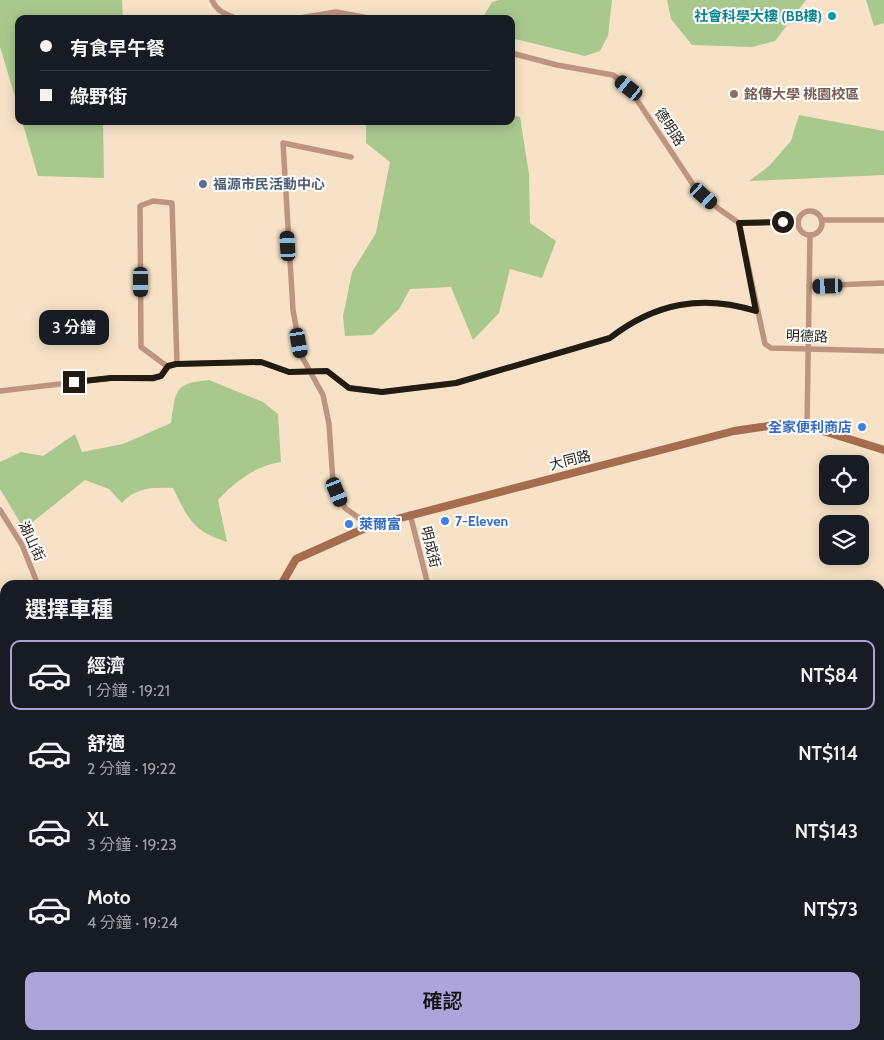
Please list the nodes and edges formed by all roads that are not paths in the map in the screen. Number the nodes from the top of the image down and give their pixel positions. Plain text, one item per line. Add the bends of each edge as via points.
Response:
1 (212, 0) edge
2 (230, 15) edge
3 (318, 15) edge
4 (352, 15) edge
5 (515, 54) edge
6 (351, 157) dead end
7 (822, 220) junction
8 (884, 220) edge
9 (798, 221) junction
10 (739, 223) junction
11 (810, 235) junction
12 (884, 283) edge
13 (809, 286) junction
14 (756, 311) junction
15 (808, 349) junction
16 (884, 351) edge
17 (176, 364) junction
18 (168, 366) junction
19 (308, 372) junction
20 (0, 391) edge
21 (807, 426) junction
22 (884, 450) edge
23 (0, 510) edge
24 (410, 514) junction
25 (370, 526) junction
26 (36, 580) edge
27 (284, 580) edge
28 (427, 580) edge

1 - 2 street via 215,8
3 - 4 street via 336,12
5 - 10 street, 德明路 via 613,75 629,88 696,189
6 - 19 street via 283,143 293,310 301,355
7 - 8 street
7 - 9 street via 818,213 810,210 802,213
7 - 11 street via 820,230
9 - 10 street
9 - 11 street via 802,232
10 - 14 street, 明德路
11 - 13 street
12 - 13 street
13 - 15 street
14 - 15 street, 明德路 via 765,344 771,348
14 - 19 street via 716,303 687,303 649,314 610,338 441,386 366,392 349,388 327,371
15 - 16 street, 明德路
15 - 21 street
17 - 18 street
17 - 18 street via 172,203 153,202 140,206 141,347
17 - 19 street via 261,362 289,372
18 - 20 street via 161,376 153,378 111,378
19 - 25 street via 323,395 329,424 333,482 345,508
21 - 22 street, 大同路
21 - 24 street, 大同路 via 790,423 734,431
23 - 26 street, 湖山街 via 22,545
24 - 25 street, 大同路
24 - 28 street, 明成街
25 - 27 street, 大同路 via 321,545 296,559

